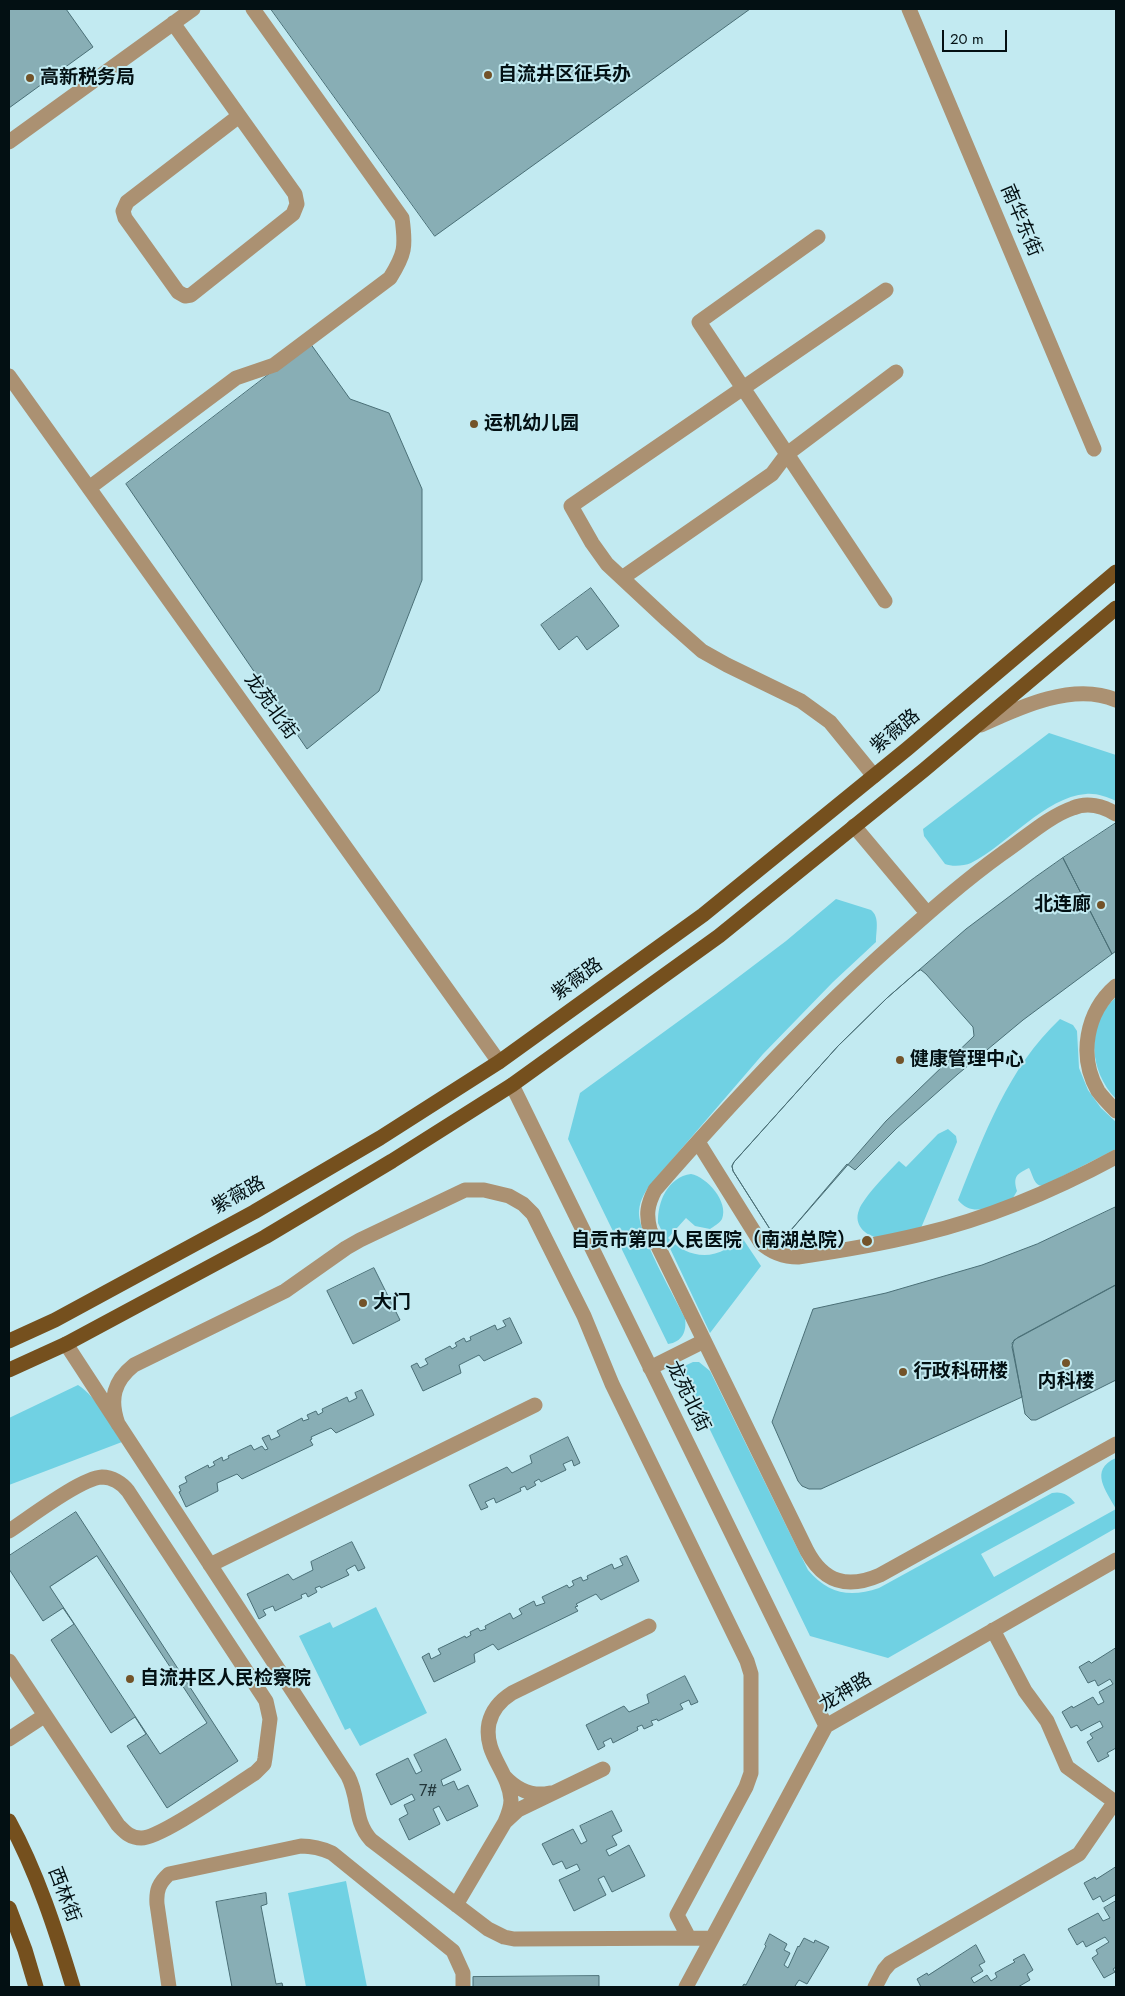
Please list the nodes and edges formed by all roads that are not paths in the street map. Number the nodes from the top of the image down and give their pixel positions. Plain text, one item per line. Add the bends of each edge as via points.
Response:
1 (193, 9) edge
2 (253, 9) edge
3 (909, 9) edge
4 (173, 23) junction
5 (239, 116) junction
6 (9, 142) edge
7 (818, 237) dead end
8 (886, 290) dead end
9 (896, 372) dead end
10 (9, 376) edge
11 (1094, 449) dead end
12 (787, 454) junction
13 (89, 488) junction
14 (1116, 572) edge
15 (622, 578) junction
16 (885, 601) dead end
17 (1116, 608) edge
18 (1116, 700) edge
19 (972, 729) junction
20 (874, 776) junction
21 (1116, 814) edge
22 (854, 826) junction
23 (927, 913) junction
24 (1116, 986) edge
25 (499, 1062) junction
26 (512, 1085) junction
27 (1116, 1111) edge
28 (698, 1142) junction
29 (1116, 1157) edge
30 (9, 1341) edge
31 (704, 1341) junction
32 (66, 1344) junction
33 (650, 1368) junction
34 (9, 1370) edge
35 (536, 1405) dead end
36 (118, 1424) junction
37 (1116, 1444) edge
38 (9, 1531) edge
39 (1116, 1560) edge
40 (210, 1565) junction
41 (649, 1626) dead end
42 (993, 1630) junction
43 (9, 1661) edge
44 (44, 1716) junction
45 (826, 1726) junction
46 (9, 1739) edge
47 (604, 1769) dead end
48 (503, 1775) junction
49 (556, 1792) junction
50 (1116, 1801) edge
51 (9, 1821) edge
52 (505, 1822) junction
53 (456, 1905) junction
54 (9, 1908) edge
55 (689, 1938) junction
56 (711, 1938) junction
57 (36, 1987) edge
58 (73, 1987) edge
59 (169, 1987) edge
60 (463, 1987) edge
61 (686, 1987) edge
62 (875, 1987) edge

1 - 4 street
2 - 13 street via 402,218 405,240 402,259 390,278 274,364 236,378
3 - 11 street, 南华东街
4 - 5 street
4 - 6 street
5 - 5 street via 294,194 297,204 292,214 191,295 185,296 178,292 123,211 126,202
7 - 12 street via 699,322
8 - 15 street via 571,506 592,543
9 - 12 street
10 - 13 street, 龙苑北街
12 - 15 street via 772,474
12 - 16 street
13 - 25 street, 龙苑北街
14 - 20 main road, 紫薇路
15 - 20 street via 702,651 801,701 830,722
17 - 19 main road
18 - 19 street via 1085,695 1052,697
19 - 22 main road
20 - 25 main road, 紫薇路 via 703,915
21 - 23 street via 1108,809 1084,805 1065,811
22 - 23 street
22 - 26 main road via 719,936
23 - 28 street via 811,1019
24 - 27 street via 1093,1016 1086,1044 1093,1081 1099,1093
25 - 30 main road, 紫薇路 via 380,1138 254,1212 55,1320
26 - 32 main road via 265,1237
26 - 33 street, 龙苑北街
28 - 29 street via 761,1243 769,1250 793,1257 882,1244 956,1225 1040,1194
28 - 31 street via 655,1190 647,1219
31 - 33 street
31 - 37 street via 811,1559 825,1574 844,1583 866,1581 880,1575
32 - 34 main road
32 - 36 street
33 - 45 street, 龙苑北街
35 - 40 street
36 - 40 street
36 - 55 street via 114,1413 115,1391 120,1379 134,1365 285,1292 360,1240 465,1190 509,1196 524,1204 537,1222 584,1316 612,1384 751,1674 751,1773 677,1915
38 - 44 street via 87,1481 104,1477 122,1484 261,1692 270,1718 266,1758 260,1769 161,1833 141,1838 129,1836 118,1825
39 - 42 street, 龙神路
40 - 53 street via 348,1776 365,1833
41 - 48 street via 512,1693 499,1703 490,1719 487,1737
42 - 45 street, 龙神路
42 - 50 street via 1025,1691 1047,1721 1067,1767
43 - 44 street
44 - 46 street
45 - 56 street, 龙神路
47 - 49 street
48 - 49 street via 528,1792
48 - 52 street via 511,1800
49 - 52 street via 518,1810
50 - 62 street via 1080,1854 890,1963
51 - 58 main road, 西林街 via 27,1856
52 - 53 street
53 - 55 street via 492,1932 514,1939
54 - 57 main road
55 - 56 street
56 - 61 street, 龙神路
59 - 60 street via 156,1892 161,1881 169,1874 309,1846 332,1853 453,1951 463,1973

